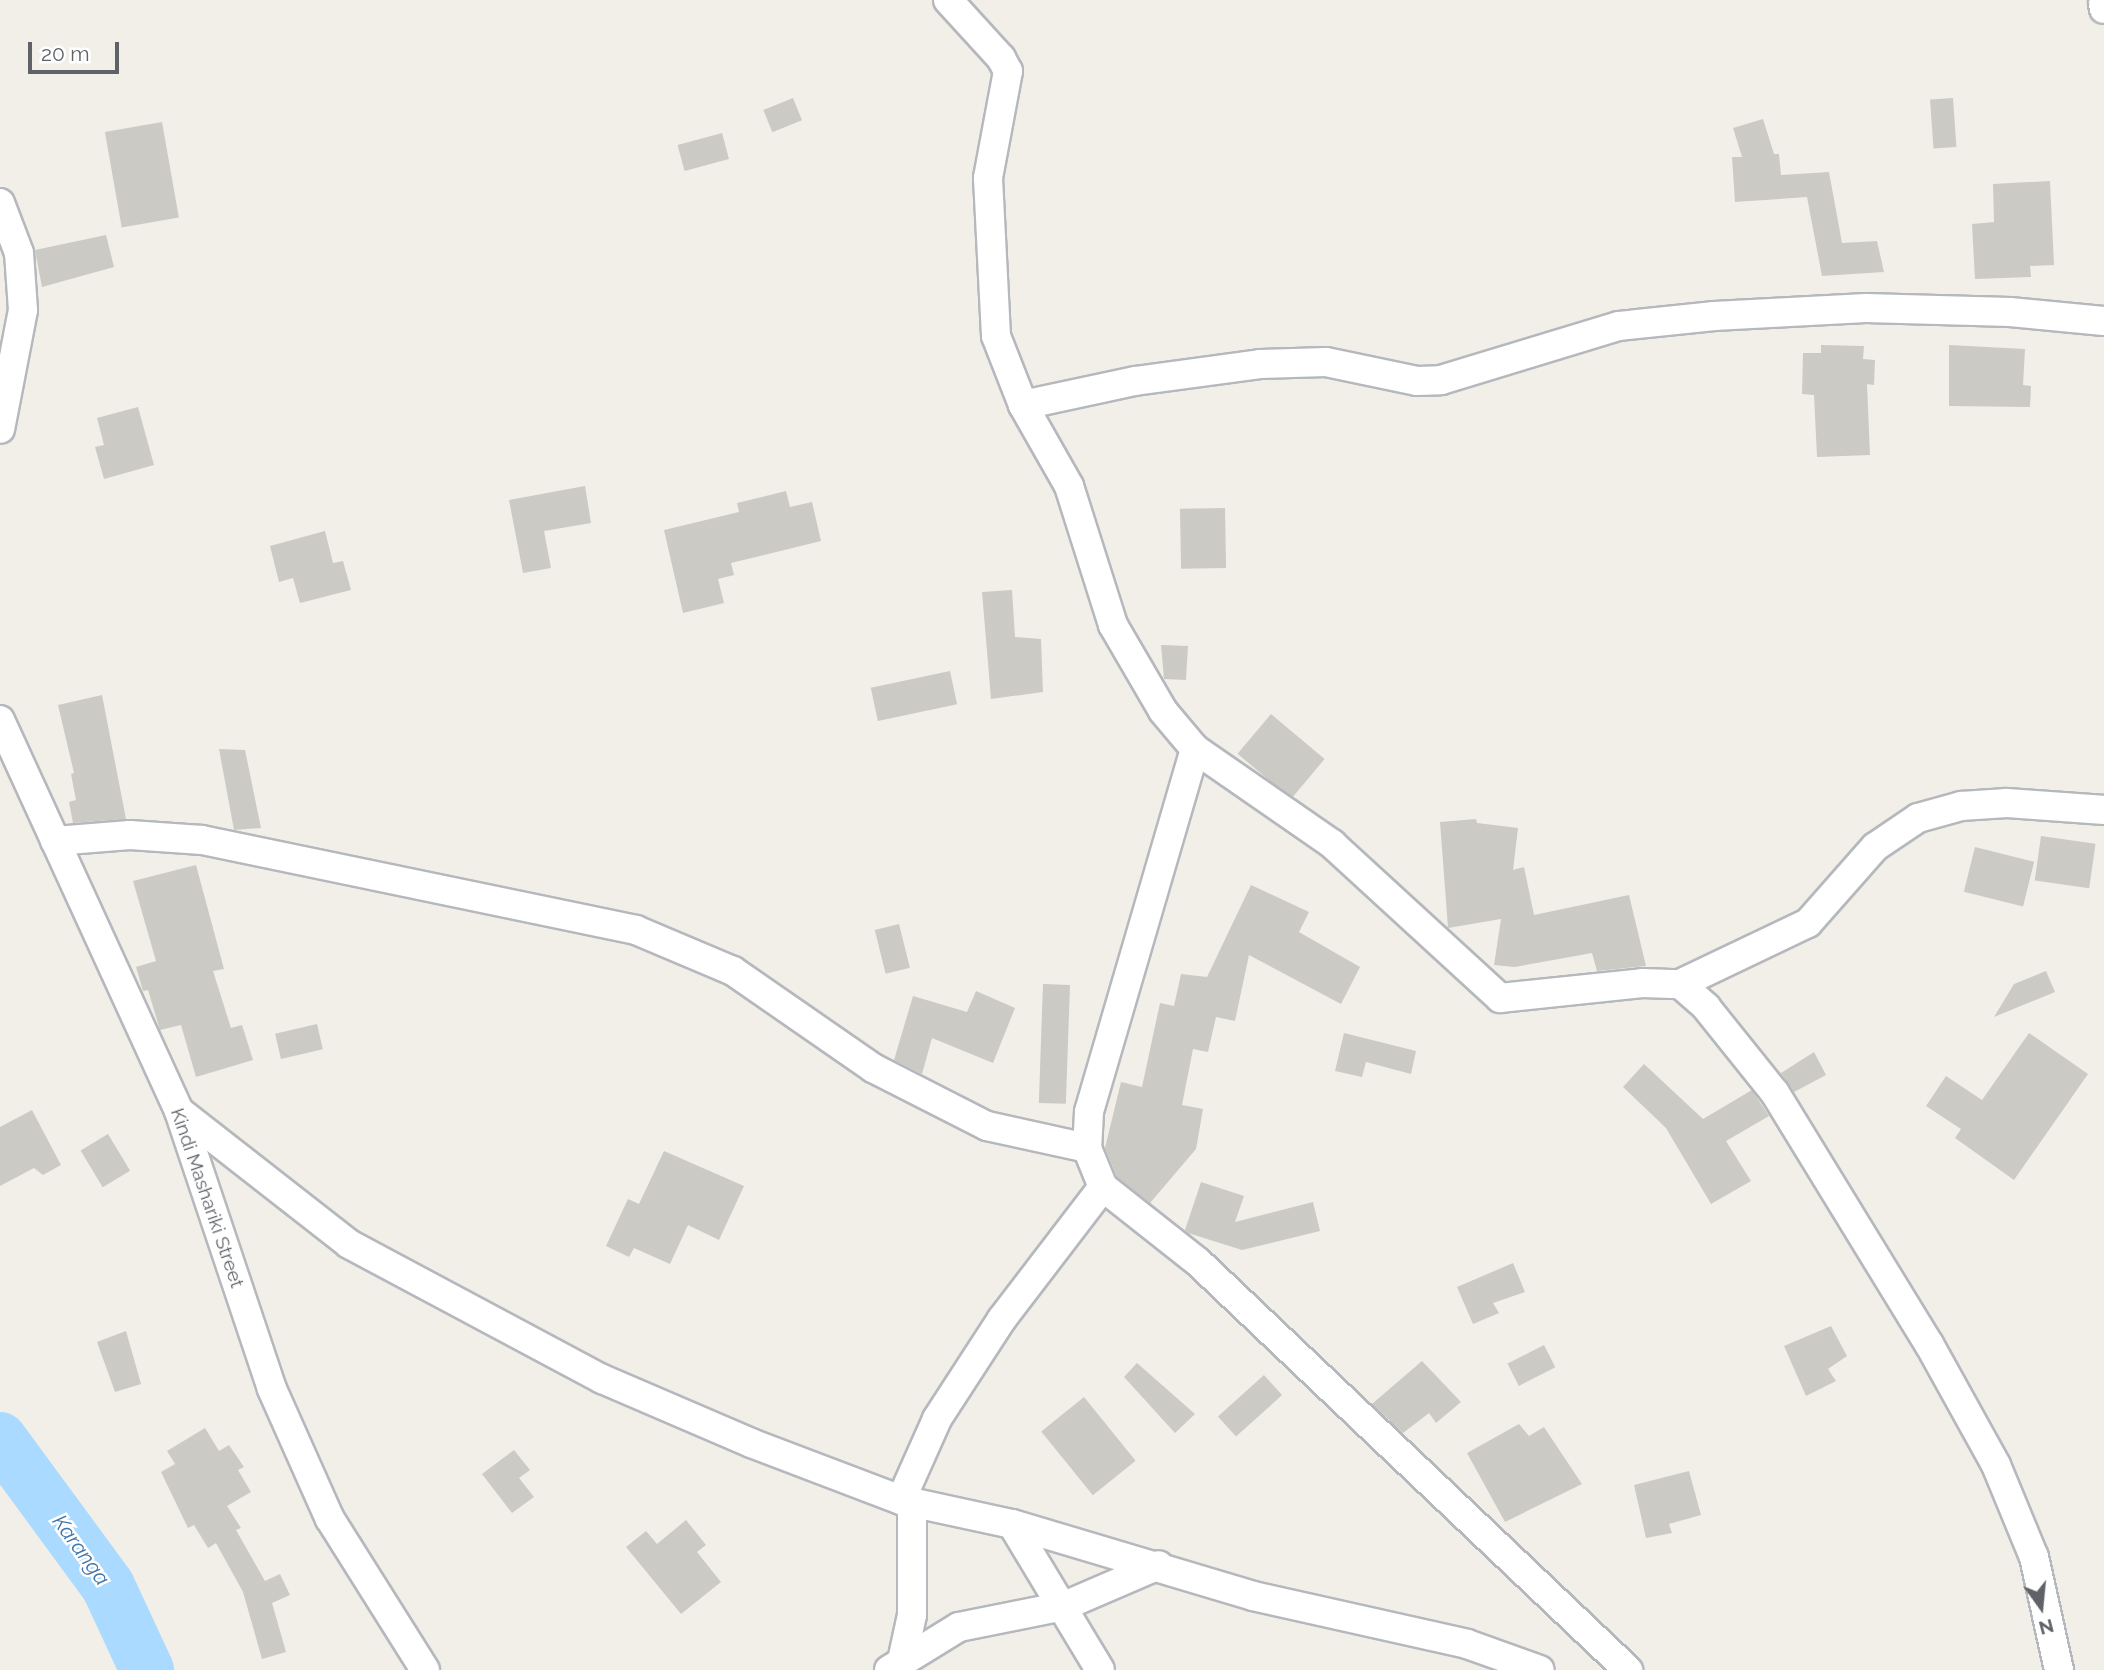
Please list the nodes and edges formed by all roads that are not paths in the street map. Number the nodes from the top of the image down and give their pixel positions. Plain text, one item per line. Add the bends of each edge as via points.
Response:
1 (948, 0) edge
2 (0, 203) edge
3 (2104, 321) edge
4 (1023, 405) junction
5 (0, 429) edge
6 (0, 720) edge
7 (1195, 749) junction
8 (2104, 810) edge
9 (55, 841) junction
10 (1681, 984) junction
11 (179, 1111) junction
12 (1087, 1148) junction
13 (1103, 1187) junction
14 (907, 1501) junction
15 (1012, 1524) junction
16 (1159, 1565) junction
17 (1064, 1606) junction
18 (896, 1665) edge
19 (425, 1670) edge
20 (1100, 1670) edge
21 (1540, 1670) edge
22 (1628, 1670) edge
23 (2059, 1670) edge

1 - 4 street via 1002,58 1008,71 988,178 993,309 996,336
2 - 5 street via 19,253 23,310
3 - 4 street via 2010,312 1866,308 1714,316 1619,326 1441,380 1417,380 1326,362 1260,364 1135,381
4 - 7 street via 1069,486 1113,625 1163,711
6 - 9 street, Kindi Mashariki Street
7 - 10 street via 1332,844 1500,998 1642,983
7 - 12 street via 1089,1112
8 - 10 street via 2007,803 1961,806 1918,818 1875,846 1808,923
9 - 11 street, Kindi Mashariki Street
9 - 12 street via 130,835 202,840 636,930 733,971 873,1068 987,1126
10 - 23 street via 1738,1044 1774,1093 1929,1344 1996,1465 2034,1557
11 - 14 street via 349,1244 460,1304 602,1379 751,1443
11 - 19 street, Kindi Mashariki Street via 272,1389 330,1519
12 - 13 street
13 - 14 street via 1002,1319 937,1419
13 - 22 street via 1198,1262
14 - 15 street
14 - 18 street via 912,1615
15 - 16 street
15 - 17 street
16 - 17 street
16 - 21 street via 1254,1596 1467,1644
17 - 18 street via 959,1627
17 - 20 street

